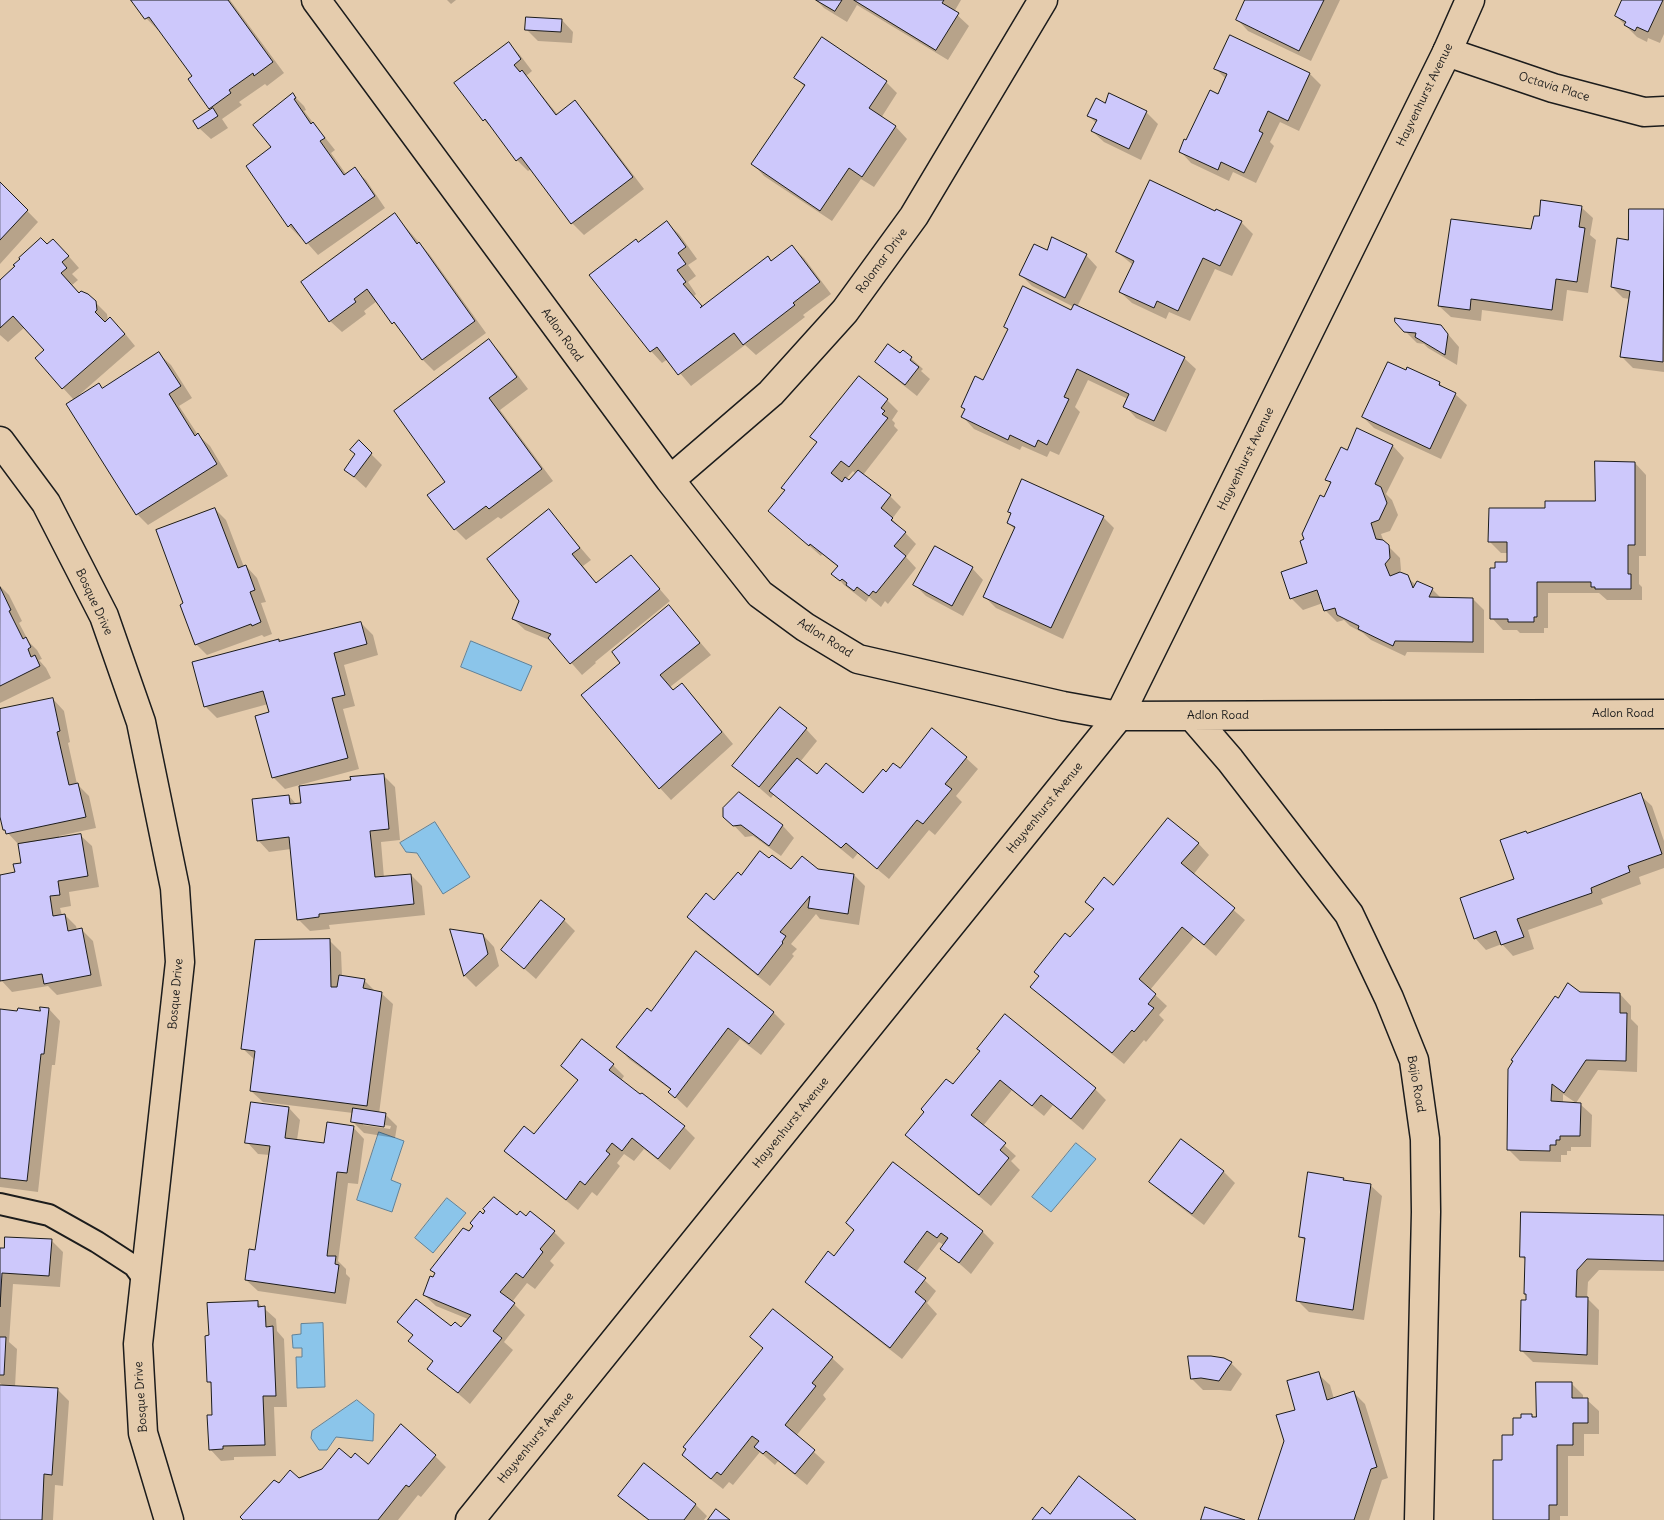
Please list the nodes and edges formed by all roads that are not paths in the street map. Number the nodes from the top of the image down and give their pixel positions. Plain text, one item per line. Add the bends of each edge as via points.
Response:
1 (316, 0) edge
2 (1043, 0) edge
3 (1470, 0) edge
4 (1446, 52) junction
5 (1664, 112) edge
6 (0, 442) edge
7 (670, 480) junction
8 (1664, 714) edge
9 (1120, 716) junction
10 (1192, 716) junction
11 (0, 1204) edge
12 (145, 1281) junction
13 (169, 1520) edge
14 (470, 1520) edge
15 (1419, 1520) edge

1 - 7 street, Adlon Road
2 - 7 street, Rolomar Drive via 914,216 845,311 771,393
3 - 4 street, Hayvenhurst Avenue
4 - 5 street, Octavia Place via 1552,88 1644,112
4 - 9 street, Hayvenhurst Avenue
6 - 12 street, Bosque Drive via 46,503 104,616 141,722 175,888 180,962
7 - 9 street, Adlon Road via 760,594 805,628 858,659 1062,706
8 - 10 street, Adlon Road
9 - 10 street, Adlon Road
9 - 14 street, Hayvenhurst Avenue
10 - 15 street, Bajio Road via 1350,914 1414,1060 1425,1139 1426,1212
11 - 12 lane via 49,1215 134,1266
12 - 13 street, Bosque Drive via 138,1344 143,1433

